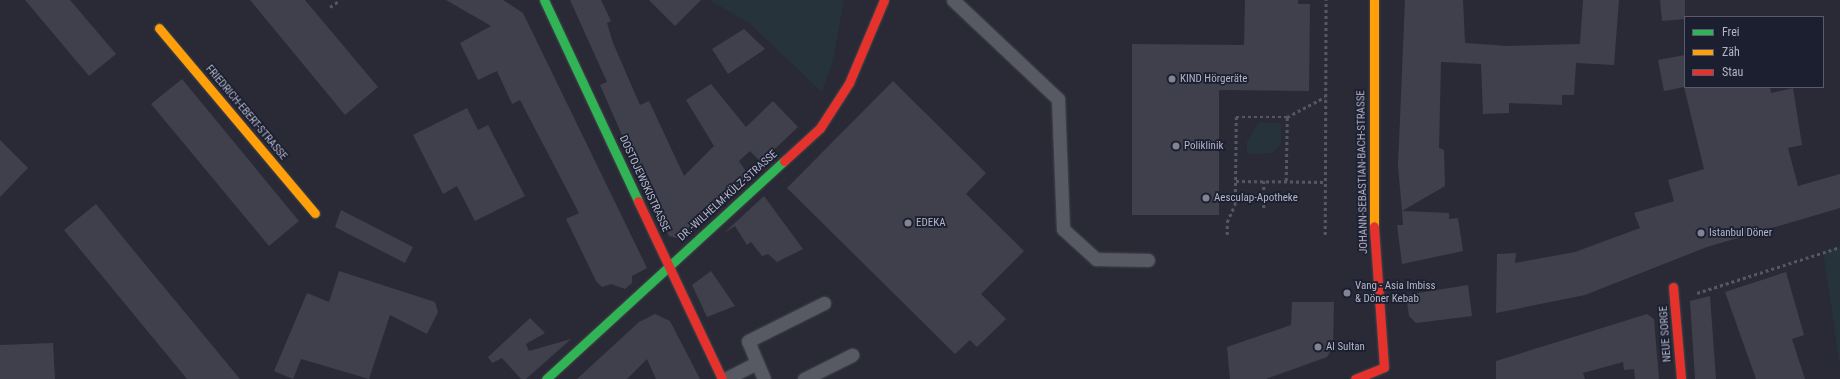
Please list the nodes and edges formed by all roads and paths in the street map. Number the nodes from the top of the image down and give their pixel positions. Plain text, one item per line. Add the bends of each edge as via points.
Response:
1 (340, 0) edge
2 (544, 0) edge
3 (884, 0) edge
4 (952, 0) edge
5 (1326, 0) edge
6 (1374, 0) edge
7 (330, 7) dead end
8 (159, 28) dead end
9 (1325, 97) junction
10 (1287, 117) junction
11 (1236, 181) junction
12 (1264, 181) junction
13 (1286, 181) junction
14 (1325, 182) junction
15 (1264, 210) dead end
16 (315, 213) dead end
17 (1226, 235) dead end
18 (1325, 235) dead end
19 (1840, 247) edge
20 (1148, 260) dead end
21 (669, 265) junction
22 (1673, 287) dead end
23 (1675, 300) junction
24 (824, 303) dead end
25 (852, 355) dead end
26 (756, 363) junction
27 (546, 379) edge
28 (723, 379) edge
29 (764, 379) edge
30 (804, 379) edge
31 (1355, 379) edge
32 (1681, 379) edge

1 - 7 path
2 - 21 street, DOSTOJEWSKISTRASSE
3 - 21 street, DR.-WILHELM-KÜLZ-STRASSE via 849,84 820,128
4 - 20 lane via 1058,98 1063,229 1096,259
5 - 9 path
6 - 31 street, JOHANN-SEBASTIAN-BACH-STRASSE via 1374,234 1384,330 1384,367
8 - 16 street, FRIEDRICH-EBERT-STRASSE
9 - 10 path
9 - 14 path
10 - 11 path via 1236,117
10 - 13 path
11 - 12 path
11 - 17 path via 1235,204 1227,222
12 - 13 path
12 - 15 path
13 - 14 path
14 - 18 path
19 - 23 path
21 - 27 street, DR.-WILHELM-KÜLZ-STRASSE
21 - 28 street, DOSTOJEWSKISTRASSE
22 - 23 street, NEUE SORGE
23 - 32 street, NEUE SORGE
24 - 26 lane via 748,341
25 - 30 lane
26 - 28 lane
26 - 29 lane

